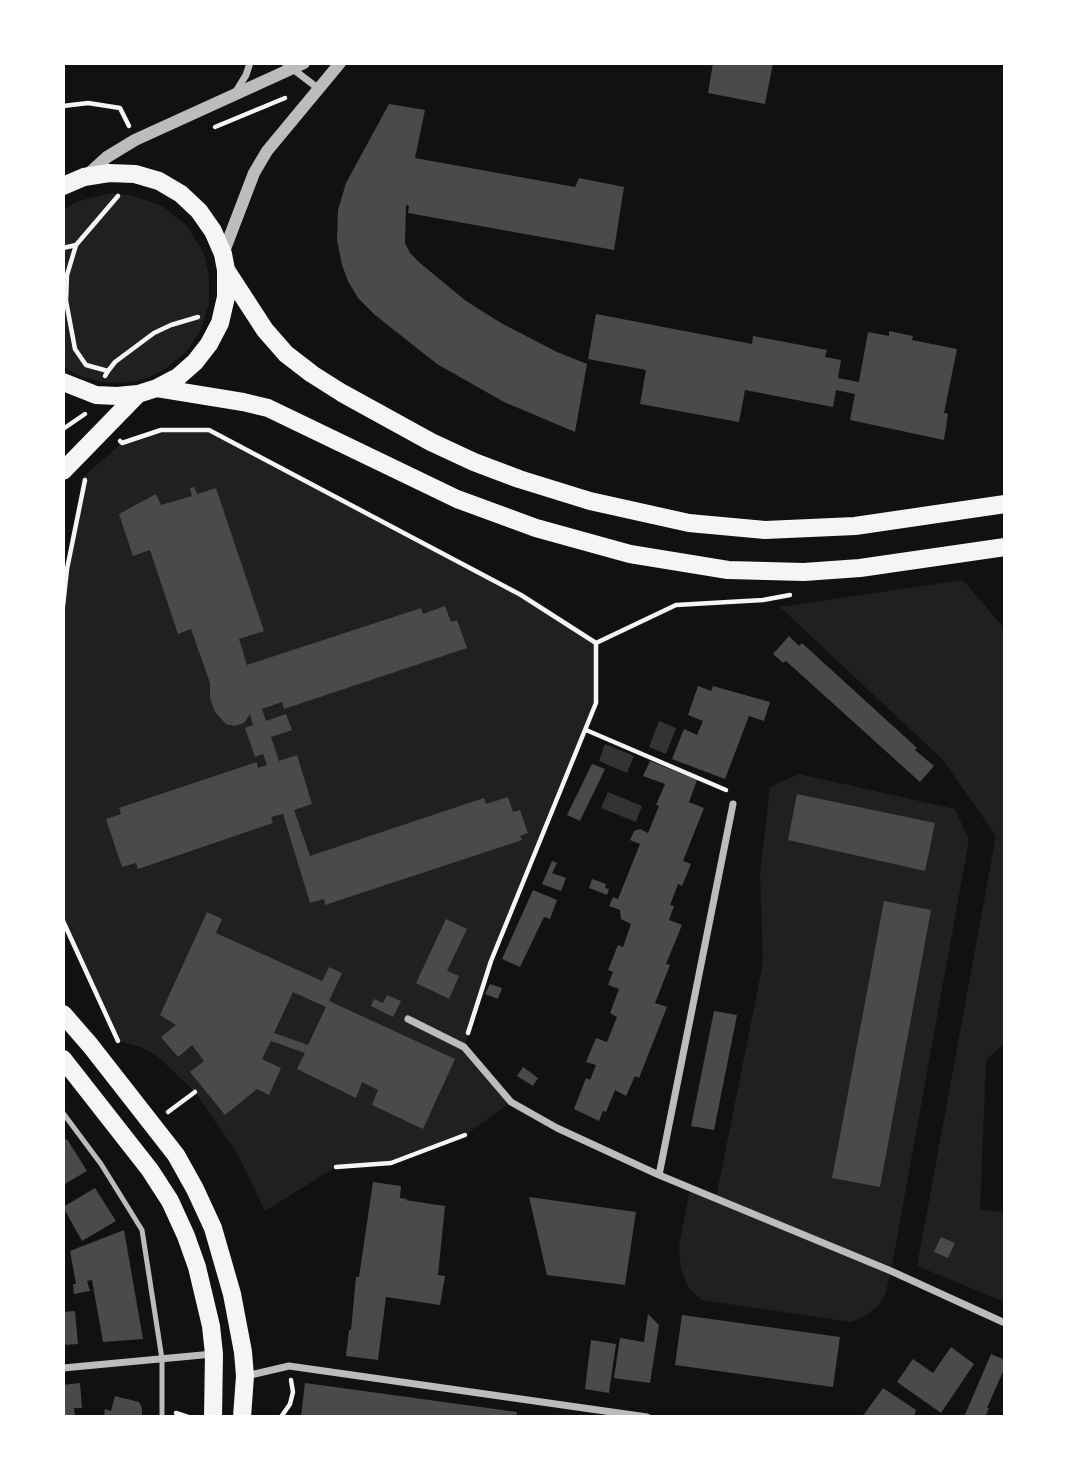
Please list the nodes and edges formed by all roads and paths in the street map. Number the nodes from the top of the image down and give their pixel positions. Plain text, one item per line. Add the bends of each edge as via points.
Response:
1 (250, 63) edge
2 (304, 63) edge
3 (340, 63) edge
4 (288, 66) edge
5 (319, 89) junction
6 (235, 93) junction
7 (63, 106) edge
8 (126, 118) dead end
9 (84, 177) junction
10 (63, 186) edge
11 (126, 188) dead end
12 (76, 245) junction
13 (63, 248) edge
14 (224, 262) junction
15 (220, 323) junction
16 (108, 371) junction
17 (63, 382) edge
18 (157, 388) junction
19 (96, 394) junction
20 (138, 394) junction
21 (63, 429) edge
22 (122, 443) dead end
23 (113, 452) dead end
24 (63, 471) edge
25 (86, 477) dead end
26 (1005, 504) edge
27 (1005, 547) edge
28 (63, 606) edge
29 (596, 643) dead end
30 (586, 730) junction
31 (733, 804) joint
32 (63, 921) edge
33 (63, 1014) edge
34 (408, 1019) dead end
35 (118, 1041) dead end
36 (464, 1047) junction
37 (63, 1059) edge
38 (63, 1113) edge
39 (465, 1135) dead end
40 (336, 1167) dead end
41 (659, 1175) junction
42 (1005, 1323) edge
43 (214, 1354) junction
44 (162, 1359) junction
45 (289, 1366) junction
46 (63, 1368) edge
47 (245, 1376) junction
48 (162, 1417) edge
49 (213, 1417) edge
50 (242, 1417) edge
51 (281, 1417) edge
52 (647, 1417) edge

1 - 6 street
2 - 4 street
3 - 5 street
4 - 5 street
4 - 6 street
5 - 14 street via 254,173
6 - 9 street via 135,140
7 - 8 path via 88,103 120,108
9 - 10 main road
9 - 14 main road via 135,174 181,194 213,231
11 - 12 path
12 - 13 path
12 - 16 path via 66,300 75,349 86,365
14 - 15 main road via 226,297
14 - 26 main road via 265,330 286,354 322,381 474,462 590,501 690,523 777,530 855,526
15 - 16 path via 205,316 172,325 154,333
15 - 18 main road via 195,362
16 - 19 path
17 - 19 main road
18 - 20 main road
18 - 27 main road via 268,408 457,499 536,528 643,556 728,570 804,572
19 - 20 main road
19 - 21 path via 90,412
20 - 24 main road
22 - 23 path
25 - 28 path
29 - 30 path via 596,703
30 - 31 path via 725,788
30 - 36 path via 491,961
31 - 41 street
32 - 35 path
33 - 47 main road via 152,1123 195,1189 224,1261
34 - 36 street
36 - 41 street via 511,1102
37 - 43 main road via 170,1201 197,1267
38 - 44 lane via 142,1230
39 - 40 path via 391,1163
41 - 42 street
43 - 44 street
43 - 49 main road
44 - 46 street
44 - 48 lane
45 - 47 street
45 - 51 path via 293,1392
45 - 52 street
47 - 50 main road

